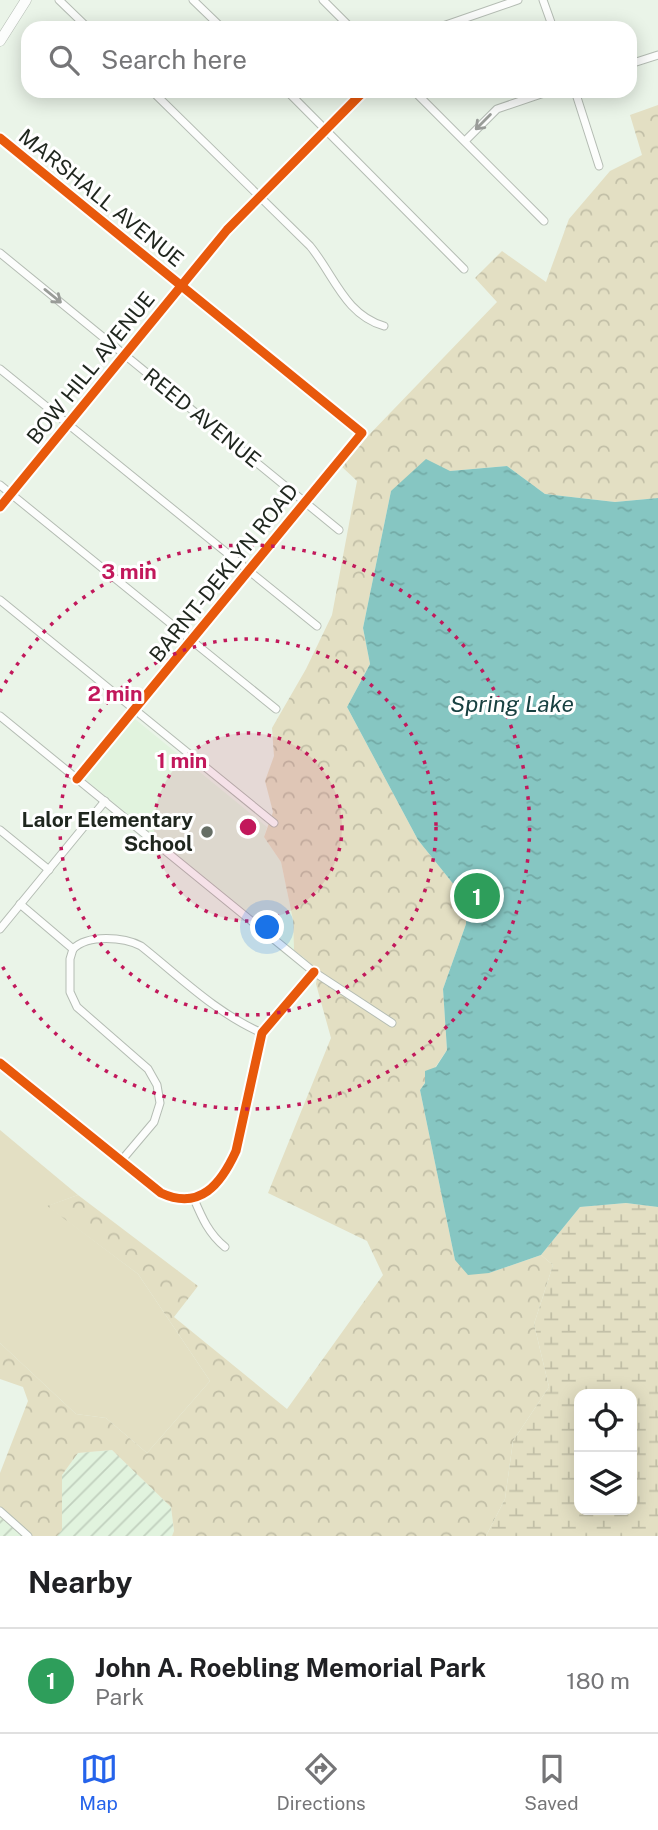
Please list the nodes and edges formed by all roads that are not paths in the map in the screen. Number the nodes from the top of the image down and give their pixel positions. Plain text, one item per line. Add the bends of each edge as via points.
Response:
1 (26, 0) edge
2 (60, 0) edge
3 (193, 0) edge
4 (323, 0) edge
5 (518, 0) edge
6 (543, 0) edge
7 (81, 21) edge
8 (215, 21) edge
9 (344, 21) edge
10 (457, 21) edge
11 (550, 21) edge
12 (0, 41) edge
13 (658, 55) edge
14 (637, 62) edge
15 (159, 98) edge
16 (294, 98) edge
17 (357, 98) edge
18 (421, 98) edge
19 (530, 98) edge
20 (577, 98) edge
21 (326, 130) junction
22 (0, 138) edge
23 (465, 141) junction
24 (599, 166) dead end
25 (260, 196) junction
26 (544, 221) dead end
27 (0, 253) edge
28 (464, 269) dead end
29 (181, 285) junction
30 (384, 326) dead end
31 (125, 355) junction
32 (0, 369) edge
33 (68, 424) junction
34 (344, 455) joint
35 (0, 485) edge
36 (11, 494) junction
37 (305, 502) junction
38 (0, 507) edge
39 (339, 530) dead end
40 (248, 571) junction
41 (0, 600) edge
42 (317, 626) dead end
43 (191, 640) junction
44 (134, 709) junction
45 (276, 709) dead end
46 (0, 716) edge
47 (77, 779) junction
48 (105, 802) junction
49 (274, 823) dead end
50 (0, 831) edge
51 (49, 870) junction
52 (20, 904) junction
53 (0, 929) edge
54 (73, 948) junction
55 (314, 972) junction
56 (392, 1023) dead end
57 (262, 1034) junction
58 (0, 1063) edge
59 (121, 1161) junction
60 (194, 1199) junction
61 (225, 1247) dead end
62 (0, 1511) edge
63 (28, 1536) edge

1 - 12 main road
2 - 7 street
3 - 8 street
4 - 9 street
5 - 10 street
6 - 11 street
13 - 14 street
15 - 25 street
16 - 21 street
17 - 21 street, BOW HILL AVENUE
18 - 23 street
19 -> 23 street via 497,109
20 - 24 street
21 - 25 street, BOW HILL AVENUE
21 - 28 street
22 - 29 street, MARSHALL AVENUE
23 - 26 street
25 - 29 street, BOW HILL AVENUE
25 - 30 street via 316,253 346,302 370,322
27 -> 31 street, REED AVENUE
29 - 31 street, BOW HILL AVENUE
29 - 34 street, MARSHALL AVENUE via 362,433
31 - 33 street, BOW HILL AVENUE
31 - 37 street, REED AVENUE
32 - 33 street
33 - 36 street, BOW HILL AVENUE
33 - 40 street
34 - 37 street, BARNT-DEKLYN ROAD
35 - 36 street
36 - 38 street, BOW HILL AVENUE
36 - 43 street
37 - 39 street, REED AVENUE
37 - 40 street, BARNT-DEKLYN ROAD
40 - 42 street
40 - 43 street, BARNT-DEKLYN ROAD
41 - 44 street
43 - 44 street, BARNT-DEKLYN ROAD
43 - 45 street
44 - 47 street, BARNT-DEKLYN ROAD
44 - 49 street
46 - 47 street
47 - 48 street
48 - 51 street
48 - 55 street
50 - 51 street
51 - 52 street
52 - 53 street
52 - 54 street
54 - 57 street via 114,938 132,941 225,1014
54 - 59 street via 70,992 77,1007 148,1069 158,1085 160,1103 153,1122
55 - 56 street
55 - 57 street
57 - 60 street via 236,1151 217,1181
58 - 59 street
59 - 60 street via 161,1193
60 - 61 street via 210,1232
62 - 63 street

